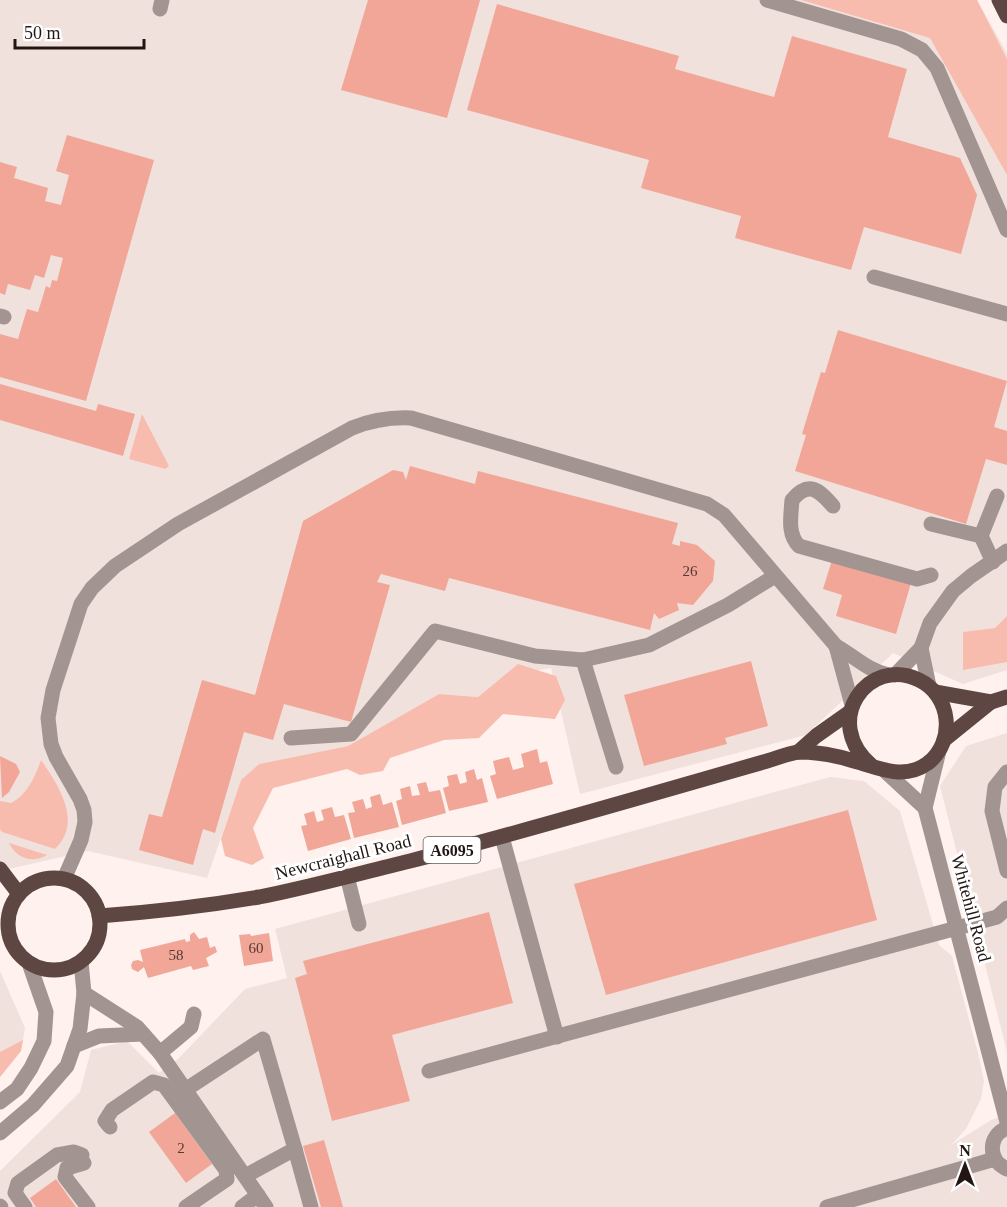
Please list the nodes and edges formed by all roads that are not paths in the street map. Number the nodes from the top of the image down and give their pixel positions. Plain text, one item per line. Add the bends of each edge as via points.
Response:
1 (767, 0) edge
2 (1007, 230) edge
3 (873, 277) dead end
4 (1007, 315) edge
5 (996, 496) dead end
6 (832, 506) dead end
7 (931, 524) dead end
8 (981, 536) junction
9 (1007, 551) edge
10 (993, 562) junction
11 (931, 575) dead end
12 (775, 576) junction
13 (836, 646) junction
14 (921, 648) junction
15 (583, 660) junction
16 (892, 675) junction
17 (932, 689) junction
18 (1007, 697) edge
19 (991, 702) junction
20 (851, 709) junction
21 (291, 738) dead end
22 (941, 746) junction
23 (798, 752) junction
24 (616, 767) dead end
25 (879, 769) junction
26 (1007, 772) edge
27 (925, 808) junction
28 (502, 837) junction
29 (0, 869) edge
30 (1007, 871) edge
31 (347, 876) junction
32 (64, 879) junction
33 (19, 894) junction
34 (1007, 908) edge
35 (99, 916) junction
36 (359, 924) dead end
37 (957, 928) junction
38 (81, 962) junction
39 (29, 963) junction
40 (84, 993) junction
41 (194, 1014) dead end
42 (143, 1034) junction
43 (557, 1036) junction
44 (74, 1046) junction
45 (160, 1053) junction
46 (429, 1071) dead end
47 (185, 1090) junction
48 (0, 1102) edge
49 (1007, 1122) edge
50 (110, 1127) dead end
51 (1007, 1128) edge
52 (0, 1133) edge
53 (295, 1149) junction
54 (1001, 1164) edge
55 (244, 1176) junction
56 (262, 1201) edge
57 (25, 1207) edge
58 (88, 1207) edge
59 (186, 1207) edge
60 (242, 1207) edge
61 (311, 1207) edge
62 (827, 1207) edge

1 - 2 street via 888,34 922,50 937,68
3 - 4 street
5 - 8 street
6 - 11 street via 821,492 809,488 792,500 791,532 799,546 917,579
7 - 8 street
8 - 10 street
9 - 10 street
10 - 14 street via 953,591 930,623
12 - 13 street
12 - 15 street via 649,645
12 - 32 street via 724,515 707,504 411,418 374,420 352,428 133,554 102,578 81,604 48,718 51,744 84,810 81,840
13 - 16 street via 876,673
13 - 20 street
14 - 16 street
14 - 17 street
15 - 21 street via 535,656 435,632 351,734
15 - 24 street
16 - 17 main road, Newcraighall Road / A6095 via 913,678
16 - 20 main road, Newcraighall Road / A6095 via 873,681 861,691
17 - 19 main road, Newcraighall Road / A6095
17 - 22 main road via 946,715 947,728
18 - 19 main road, Newcraighall Road / A6095
19 - 22 main road, Newcraighall Road / A6095
20 - 23 main road, Newcraighall Road / A6095
20 - 25 main road via 852,743 860,756
22 - 25 main road, Newcraighall Road / A6095 via 916,770 901,773
22 - 27 street, Whitehill Road
23 - 25 main road, Newcraighall Road / A6095 via 852,760
23 - 28 main road, Newcraighall Road / A6095
25 - 27 street
26 - 30 street via 995,787 992,811
27 - 37 street, Whitehill Road
28 - 31 main road, Newcraighall Road / A6095
28 - 43 street
29 - 33 main road
31 - 35 main road, Newcraighall Road / A6095 via 256,897
31 - 36 street
32 - 33 main road via 46,878
32 - 35 main road via 84,889
33 - 39 main road via 10,909 9,936 14,948
34 - 37 street via 997,917
35 - 38 main road via 97,941
37 - 43 street
37 - 49 street, Whitehill Road
38 - 39 main road via 53,970
38 - 40 street
39 - 48 street via 46,1012 44,1041 17,1089
40 - 42 street
40 - 44 street
41 - 45 street via 191,1026
42 - 44 street via 99,1036
42 - 45 street
43 - 46 street
44 - 52 street via 67,1066 33,1105
45 - 47 street
47 - 53 street via 263,1039
47 - 55 street
50 - 59 street via 105,1121 112,1110 153,1082 164,1085 226,1170 227,1179
51 - 54 street via 993,1140 992,1153
53 - 55 street
53 - 61 street
54 - 62 street
55 - 56 street
56 - 60 street
57 - 58 street via 15,1193 18,1183 57,1155 74,1152 83,1159 67,1168 65,1177

